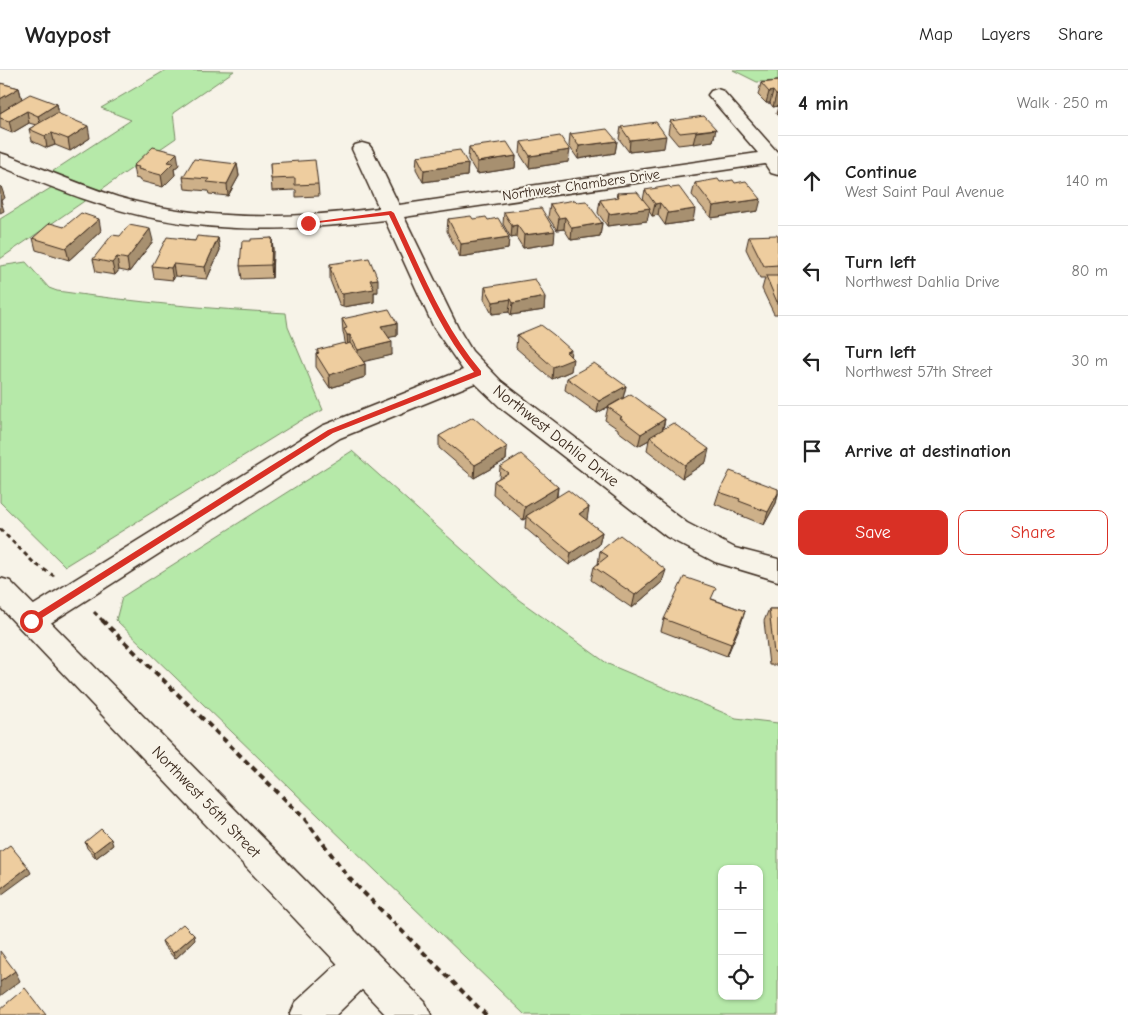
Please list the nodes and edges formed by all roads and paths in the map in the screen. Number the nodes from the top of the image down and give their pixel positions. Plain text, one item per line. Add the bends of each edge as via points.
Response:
1 (717, 96) dead end
2 (362, 149) dead end
3 (0, 159) edge
4 (774, 163) edge
5 (391, 213) junction
6 (478, 373) junction
7 (0, 529) edge
8 (778, 570) edge
9 (0, 589) edge
10 (74, 593) junction
11 (31, 621) junction
12 (363, 964) junction
13 (308, 1015) edge
14 (412, 1015) edge
15 (486, 1015) edge

1 - 4 street
2 - 5 street, Northwest Dahlia Drive
3 - 5 street, Northwest Chambers Drive via 91,196 179,217 285,223
4 - 5 street, Northwest Chambers Drive
5 - 6 street, Northwest Dahlia Drive via 446,328
6 - 8 street, Northwest Dahlia Drive via 510,402 677,530 731,559
6 - 10 street via 330,432
7 - 10 path via 34,563
9 - 11 street, Northwest 56th Street
10 - 11 street
10 - 15 path via 304,818 348,878
11 - 12 street, Northwest 56th Street
12 - 13 street
12 - 14 street, Northwest 56th Street

